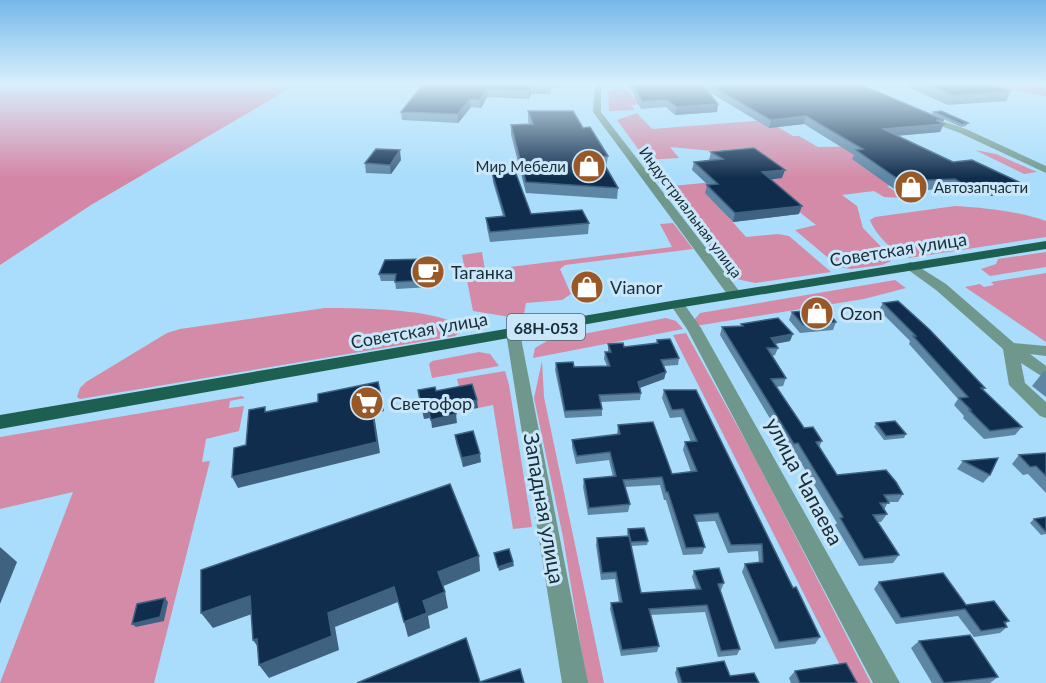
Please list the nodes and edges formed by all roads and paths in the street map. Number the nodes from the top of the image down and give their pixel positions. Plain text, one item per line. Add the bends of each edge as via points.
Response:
1 (599, 115) edge
2 (922, 115) edge
3 (1046, 170) edge
4 (1046, 244) edge
5 (911, 266) junction
6 (735, 295) junction
7 (677, 304) junction
8 (513, 333) junction
9 (1010, 347) junction
10 (1046, 351) edge
11 (1046, 374) edge
12 (1046, 412) edge
13 (0, 422) edge
14 (575, 683) edge
15 (887, 683) edge

1 - 6 street, Индустриальная улица
2 - 3 street
4 - 5 main road, Советская улица / 68Н-053
5 - 6 main road, Советская улица / 68Н-053
5 - 9 street
6 - 7 main road, Советская улица / 68Н-053
7 - 8 main road, Советская улица / 68Н-053
7 - 15 street, улица Чапаева via 694,328
8 - 13 main road, Советская улица / 68Н-053
8 - 14 street, Западная улица
9 - 10 street
9 - 11 street
9 - 12 street via 1017,386

